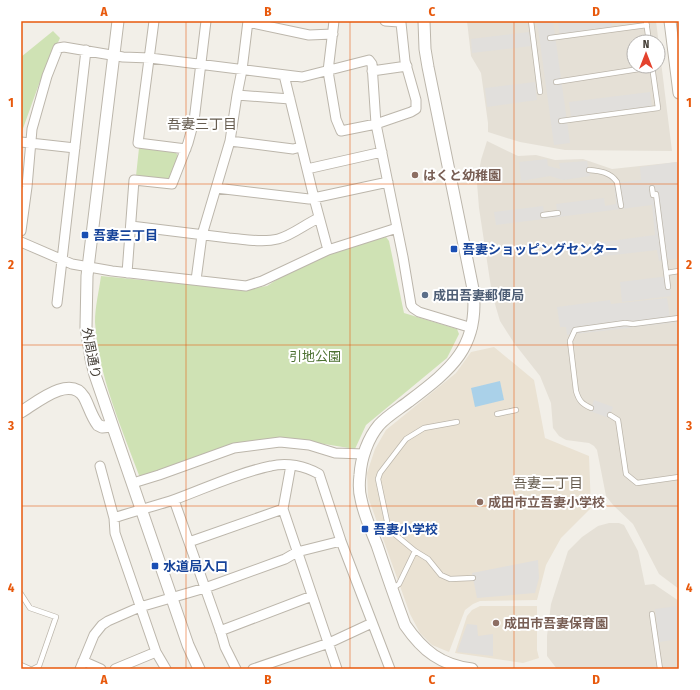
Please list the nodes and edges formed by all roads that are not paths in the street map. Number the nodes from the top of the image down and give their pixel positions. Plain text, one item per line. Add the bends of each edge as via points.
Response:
1 (118, 21) edge
2 (154, 21) edge
3 (206, 21) edge
4 (334, 21) edge
5 (385, 21) edge
6 (424, 21) edge
7 (532, 21) edge
8 (670, 21) edge
9 (248, 22) edge
10 (646, 23) edge
11 (333, 34) junction
12 (648, 34) edge
13 (550, 38) dead end
14 (86, 50) junction
15 (114, 55) junction
16 (150, 58) junction
17 (201, 65) junction
18 (407, 66) junction
19 (242, 70) junction
20 (328, 71) junction
21 (372, 71) junction
22 (626, 71) edge
23 (653, 74) edge
24 (284, 75) junction
25 (556, 82) dead end
26 (540, 92) dead end
27 (679, 93) edge
28 (237, 95) junction
29 (290, 99) junction
30 (561, 120) dead end
31 (376, 124) junction
32 (230, 141) junction
33 (21, 142) edge
34 (31, 143) junction
35 (302, 147) junction
36 (75, 148) junction
37 (186, 149) junction
38 (382, 152) junction
39 (307, 169) junction
40 (589, 170) dead end
41 (388, 182) junction
42 (216, 188) junction
43 (652, 188) dead end
44 (314, 198) junction
45 (621, 206) dead end
46 (558, 213) dead end
47 (543, 215) dead end
48 (319, 218) junction
49 (131, 226) junction
50 (397, 228) junction
51 (21, 231) edge
52 (202, 235) junction
53 (21, 242) edge
54 (328, 250) junction
55 (62, 260) junction
56 (88, 267) junction
57 (679, 271) edge
58 (127, 273) junction
59 (666, 273) junction
60 (196, 280) junction
61 (668, 287) dead end
62 (56, 302) dead end
63 (679, 318) edge
64 (472, 328) junction
65 (591, 408) dead end
66 (516, 410) dead end
67 (21, 412) edge
68 (497, 414) dead end
69 (610, 415) dead end
70 (458, 422) dead end
71 (112, 426) junction
72 (364, 454) junction
73 (291, 465) junction
74 (100, 466) dead end
75 (679, 477) edge
76 (133, 483) junction
77 (174, 500) junction
78 (282, 509) junction
79 (142, 510) junction
80 (114, 518) junction
81 (341, 541) junction
82 (189, 542) junction
83 (415, 551) junction
84 (297, 552) junction
85 (473, 578) dead end
86 (205, 588) junction
87 (392, 589) junction
88 (21, 594) edge
89 (312, 596) junction
90 (172, 598) junction
91 (140, 607) junction
92 (652, 614) dead end
93 (372, 623) junction
94 (220, 631) junction
95 (329, 643) junction
96 (156, 652) junction
97 (81, 665) edge
98 (21, 666) edge
99 (30, 669) edge
100 (33, 669) edge
101 (101, 669) edge
102 (115, 669) edge
103 (166, 669) edge
104 (199, 669) edge
105 (236, 669) edge
106 (253, 669) edge
107 (337, 669) edge
108 (390, 669) edge
109 (472, 669) edge
110 (660, 669) edge

1 - 15 street, 外周通り
2 - 16 street
3 - 17 street
4 - 11 street
5 - 18 street via 401,23
6 - 64 street via 428,67 473,289 475,304
7 - 26 lane
8 - 27 street
9 - 11 street via 309,35
9 - 19 street
10 - 12 lane
10 - 13 lane
11 - 20 street
14 - 15 street
14 - 34 street via 58,48 47,76 32,129
14 - 36 street
15 - 16 street
15 - 56 street, 外周通り
16 - 17 street
16 - 37 street via 138,143
17 - 19 street
17 - 37 street via 194,121
18 - 21 street
18 - 31 street via 416,109
19 - 24 street
19 - 28 street
20 - 21 street via 369,60
20 - 24 street via 302,76
20 - 31 street via 336,119 341,131
21 - 31 street
22 - 25 lane
23 - 30 lane via 658,108
24 - 29 street
28 - 29 street
28 - 32 street
29 - 35 street
31 - 38 street
32 - 35 street via 293,149
32 - 42 street
33 - 34 street
34 - 36 street
34 - 51 street
35 - 39 street
36 - 55 street
37 - 49 street via 172,184 134,180
38 - 39 street
38 - 41 street
39 - 44 street
40 - 45 lane via 610,174 618,182
41 - 44 street
41 - 50 street
42 - 44 street
42 - 52 street
43 - 59 lane via 653,195 656,194
44 - 48 street
46 - 47 lane
48 - 52 street via 284,236 268,241
48 - 54 street
49 - 52 street
49 - 58 street
50 - 54 street
50 - 64 street via 413,308
52 - 60 street
53 - 55 street
54 - 60 street via 250,285 237,286
55 - 56 street
55 - 62 street
56 - 58 street
56 - 71 street, 外周通り via 86,311 89,348
57 - 59 lane
58 - 60 street
59 - 61 lane
63 - 65 lane via 575,330 570,341 576,391 582,404
64 - 72 street via 466,345 447,371 380,424
66 - 68 lane
67 - 71 street via 57,390 69,388 81,393 98,425
69 - 75 lane via 618,420 626,474 630,479 637,483
70 - 83 lane via 424,428 406,439 378,479 388,526
71 - 76 street, 外周通り
72 - 76 street via 335,453 308,445 280,442 234,448
72 - 87 street via 360,474 361,499
73 - 77 street via 272,465
73 - 78 street
73 - 81 street via 319,474
74 - 80 street
76 - 79 street, 外周通り
77 - 79 street
77 - 82 street
78 - 82 street
78 - 84 street
79 - 80 street
79 - 90 street, 外周通り
80 - 91 street via 115,532
81 - 84 street
81 - 93 street
82 - 86 street
83 - 85 lane via 428,558 441,575 450,579
83 - 87 lane via 399,584
84 - 86 street
84 - 89 street
86 - 90 street
86 - 94 street
87 - 109 street via 405,625 424,649 437,658
88 - 100 lane via 30,608 56,617 38,666
89 - 94 street
89 - 95 street
90 - 91 street
90 - 104 street, 外周通り
91 - 96 street
91 - 97 street via 102,625 92,639
92 - 110 lane
93 - 95 street
93 - 108 street
94 - 105 street
95 - 106 street
95 - 107 street
96 - 102 street
96 - 103 street
97 - 101 street
98 - 99 lane

